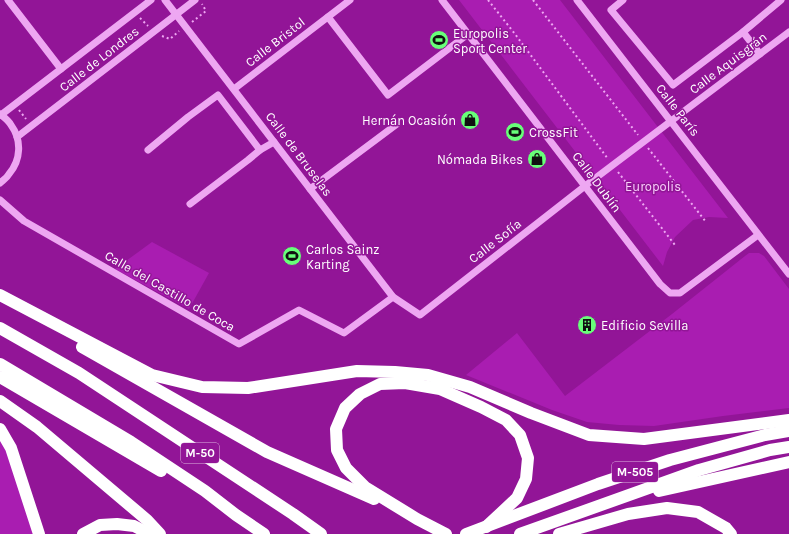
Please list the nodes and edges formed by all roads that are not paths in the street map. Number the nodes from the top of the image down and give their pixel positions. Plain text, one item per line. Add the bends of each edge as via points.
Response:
1 (8, 0) edge
2 (151, 0) edge
3 (165, 0) edge
4 (195, 0) edge
5 (350, 0) edge
6 (442, 0) edge
7 (577, 0) edge
8 (623, 0) edge
9 (781, 0) edge
10 (177, 15) junction
11 (328, 17) junction
12 (743, 32) junction
13 (789, 32) edge
14 (468, 34) junction
15 (760, 54) junction
16 (61, 69) junction
17 (234, 89) junction
18 (0, 114) edge
19 (671, 121) junction
20 (397, 124) dead end
21 (17, 138) junction
22 (274, 142) junction
23 (148, 150) dead end
24 (260, 150) junction
25 (0, 183) edge
26 (585, 186) junction
27 (310, 189) junction
28 (0, 200) edge
29 (190, 204) dead end
30 (758, 235) junction
31 (789, 274) edge
32 (0, 296) edge
33 (393, 297) junction
34 (420, 315) joint
35 (0, 321) edge
36 (0, 328) edge
37 (53, 358) junction
38 (0, 364) edge
39 (0, 377) edge
40 (0, 401) edge
41 (789, 420) edge
42 (0, 429) edge
43 (789, 431) edge
44 (789, 447) edge
45 (789, 462) edge
46 (610, 502) junction
47 (236, 515) junction
48 (417, 518) junction
49 (486, 527) junction
50 (39, 534) edge
51 (83, 534) edge
52 (150, 534) edge
53 (160, 534) edge
54 (264, 534) edge
55 (321, 534) edge
56 (446, 534) edge
57 (466, 534) edge
58 (520, 534) edge
59 (559, 534) edge
60 (731, 534) edge

1 - 16 street
2 - 16 street, Calle de Londres
3 - 10 street, Calle de Bruselas
4 - 10 street, Calle de Londres
5 - 11 street, Calle Bristol
6 - 14 street, Calle Dublín
7 - 19 street, Calle París
8 - 12 street via 611,10 673,85
9 - 12 street
10 - 17 street, Calle de Bruselas
10 - 21 street, Calle de Londres
11 - 14 street via 388,95
11 - 17 street, Calle Bristol
12 - 15 street
13 - 15 street, Calle Aquisgrán
14 - 26 street, Calle Dublín
15 - 19 street, Calle Aquisgrán
16 - 18 street, Calle de Londres
17 - 22 street, Calle de Bruselas
18 - 21 street via 11,124
19 - 26 street, Calle Aquisgrán
19 - 30 street, Calle París
20 - 27 street
21 - 25 street via 19,151 16,164
22 - 24 street
22 - 27 street, Calle de Bruselas
23 - 24 street via 218,95
24 - 29 street
26 - 30 street, Calle Dublín via 660,284 670,293 680,293
26 - 34 street, Calle Sofía
27 - 33 street, Calle de Bruselas
28 - 33 street, Calle del Castillo de Coca via 24,221 239,344 299,310 344,332
30 - 31 street, Calle París
32 - 41 highway via 152,375 202,388 248,388 357,370 428,375 470,387 531,414 589,435 644,439
32 - 48 highway via 71,341 267,452
33 - 34 street, Calle de Bruselas
35 - 37 highway
36 - 37 highway, M-50
37 - 55 highway, M-50
38 - 47 highway, M-50 via 131,442 205,491
39 - 47 highway
40 - 53 highway via 43,432 147,520
42 - 50 highway via 11,448
43 - 49 highway, M-505 via 670,460 598,484
44 - 46 highway, M-505 via 699,470
45 - 46 highway, M-505
46 - 58 highway, M-505
47 - 54 highway, M-50
48 - 49 highway via 365,487 346,468 337,450 336,429 345,408 360,394 380,384 405,383 440,389 506,420 520,435 528,458 526,479 517,498
48 - 56 highway
49 - 57 highway, M-505
51 - 52 highway via 100,525 117,524 134,526
59 - 60 highway via 628,514 667,508 698,512 726,528

